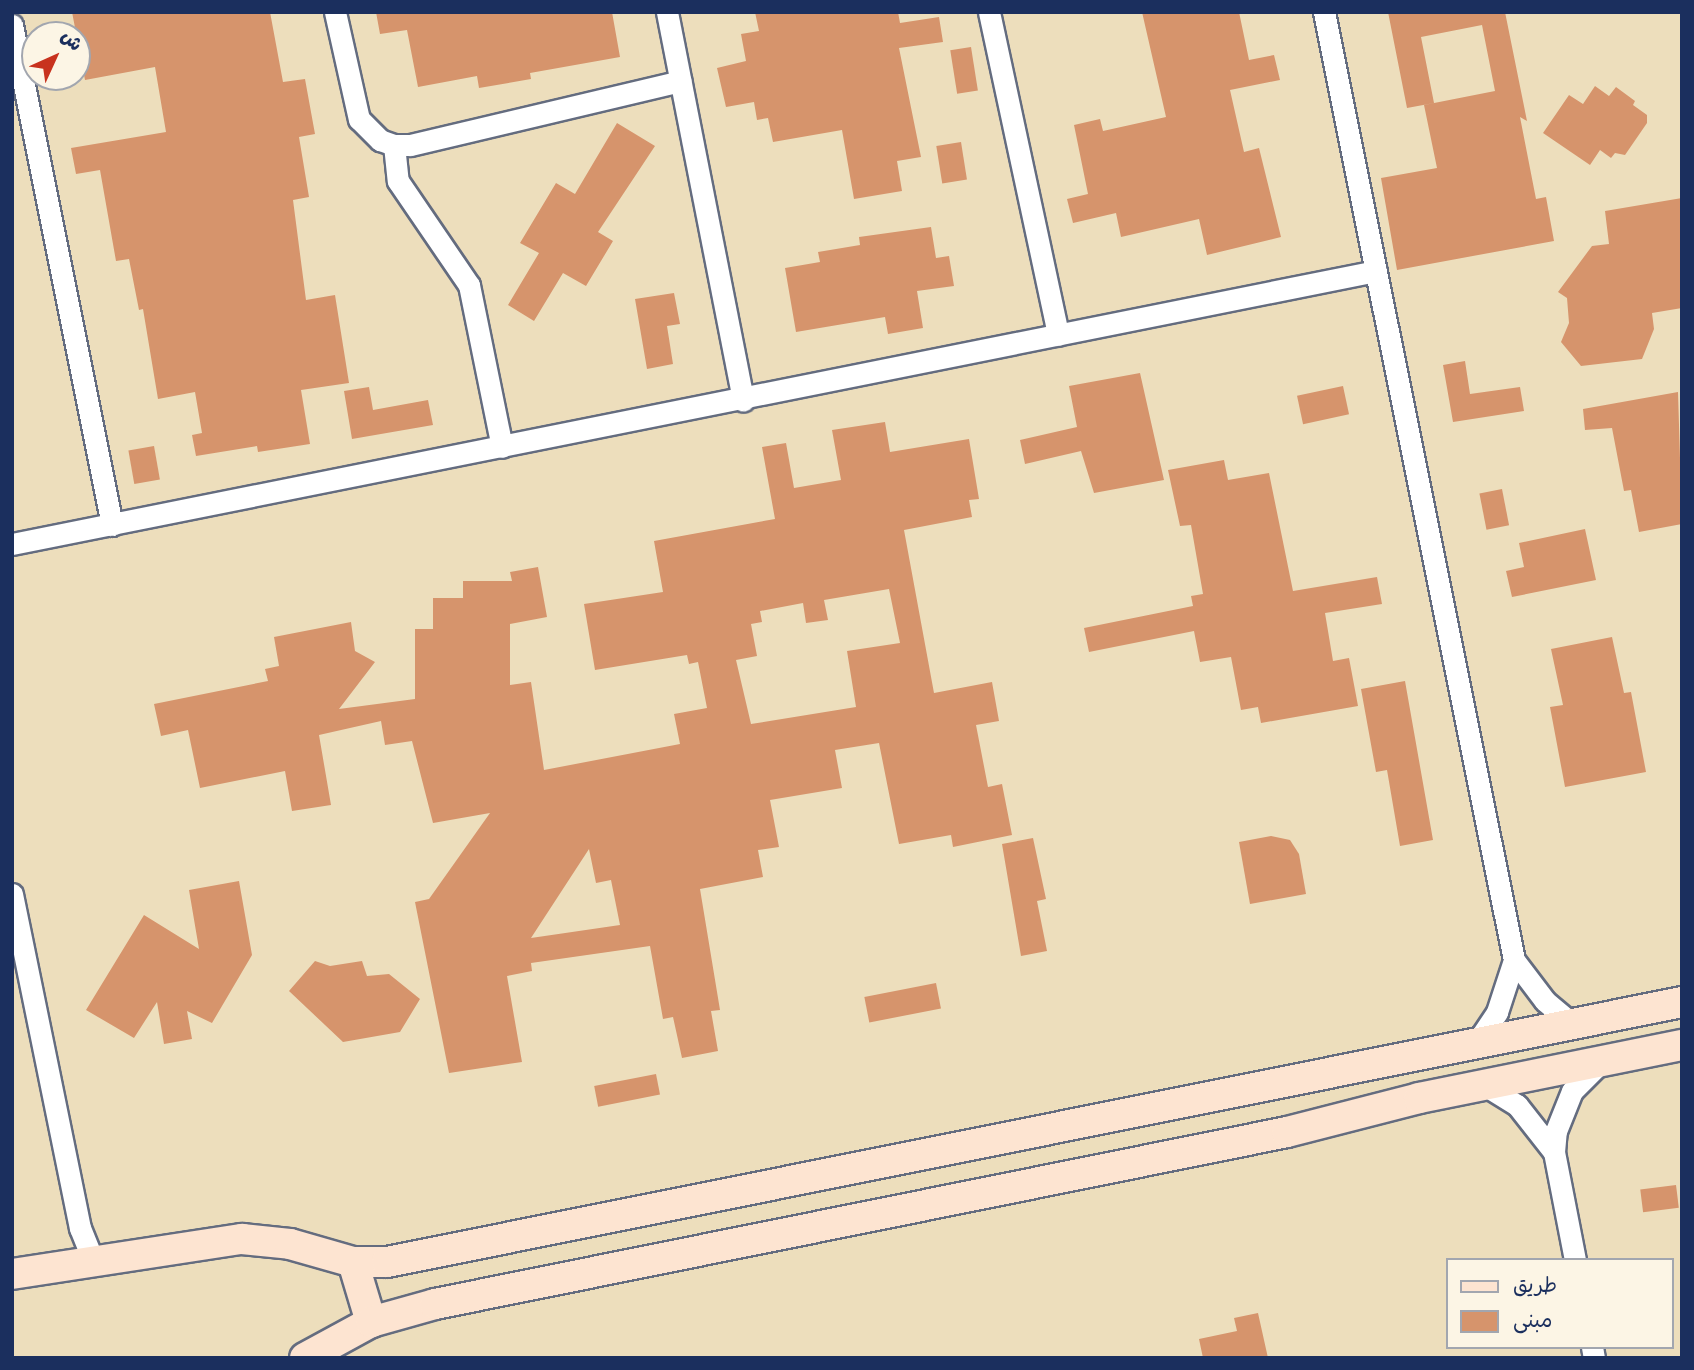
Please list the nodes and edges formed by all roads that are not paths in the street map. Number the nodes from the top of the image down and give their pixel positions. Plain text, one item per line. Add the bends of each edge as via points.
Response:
1 (335, 12) edge
2 (667, 12) edge
3 (989, 12) edge
4 (1324, 12) edge
5 (12, 25) edge
6 (681, 81) junction
7 (394, 145) junction
8 (1376, 271) junction
9 (1058, 335) junction
10 (743, 401) junction
11 (502, 447) junction
12 (113, 525) junction
13 (12, 544) edge
14 (12, 894) edge
15 (1514, 960) junction
16 (1682, 1002) edge
17 (1572, 1024) junction
18 (1477, 1042) junction
19 (1682, 1045) edge
20 (1602, 1061) junction
21 (1483, 1084) junction
22 (1554, 1152) junction
23 (1575, 1258) edge
24 (85, 1262) junction
25 (353, 1262) junction
26 (12, 1274) edge
27 (371, 1322) junction
28 (305, 1358) edge

1 - 7 street via 359,119 374,136
2 - 6 street
3 - 9 street
4 - 8 street
5 - 12 street
6 - 7 street
6 - 10 street
7 - 11 street via 398,181 469,285
8 - 9 street
8 - 15 street
9 - 10 street
10 - 11 street
11 - 12 street
12 - 13 street
14 - 24 street
15 - 17 street via 1545,1001
15 - 18 street via 1501,1003
16 - 17 main road
17 - 18 main road
18 - 25 main road via 404,1259
19 - 20 main road
20 - 21 main road
20 - 22 street via 1572,1091 1559,1121
21 - 22 street via 1517,1105
21 - 27 main road via 1287,1132 435,1304
22 - 23 street
24 - 25 main road via 242,1239 290,1244
24 - 26 main road
25 - 27 main road
27 - 28 main road

